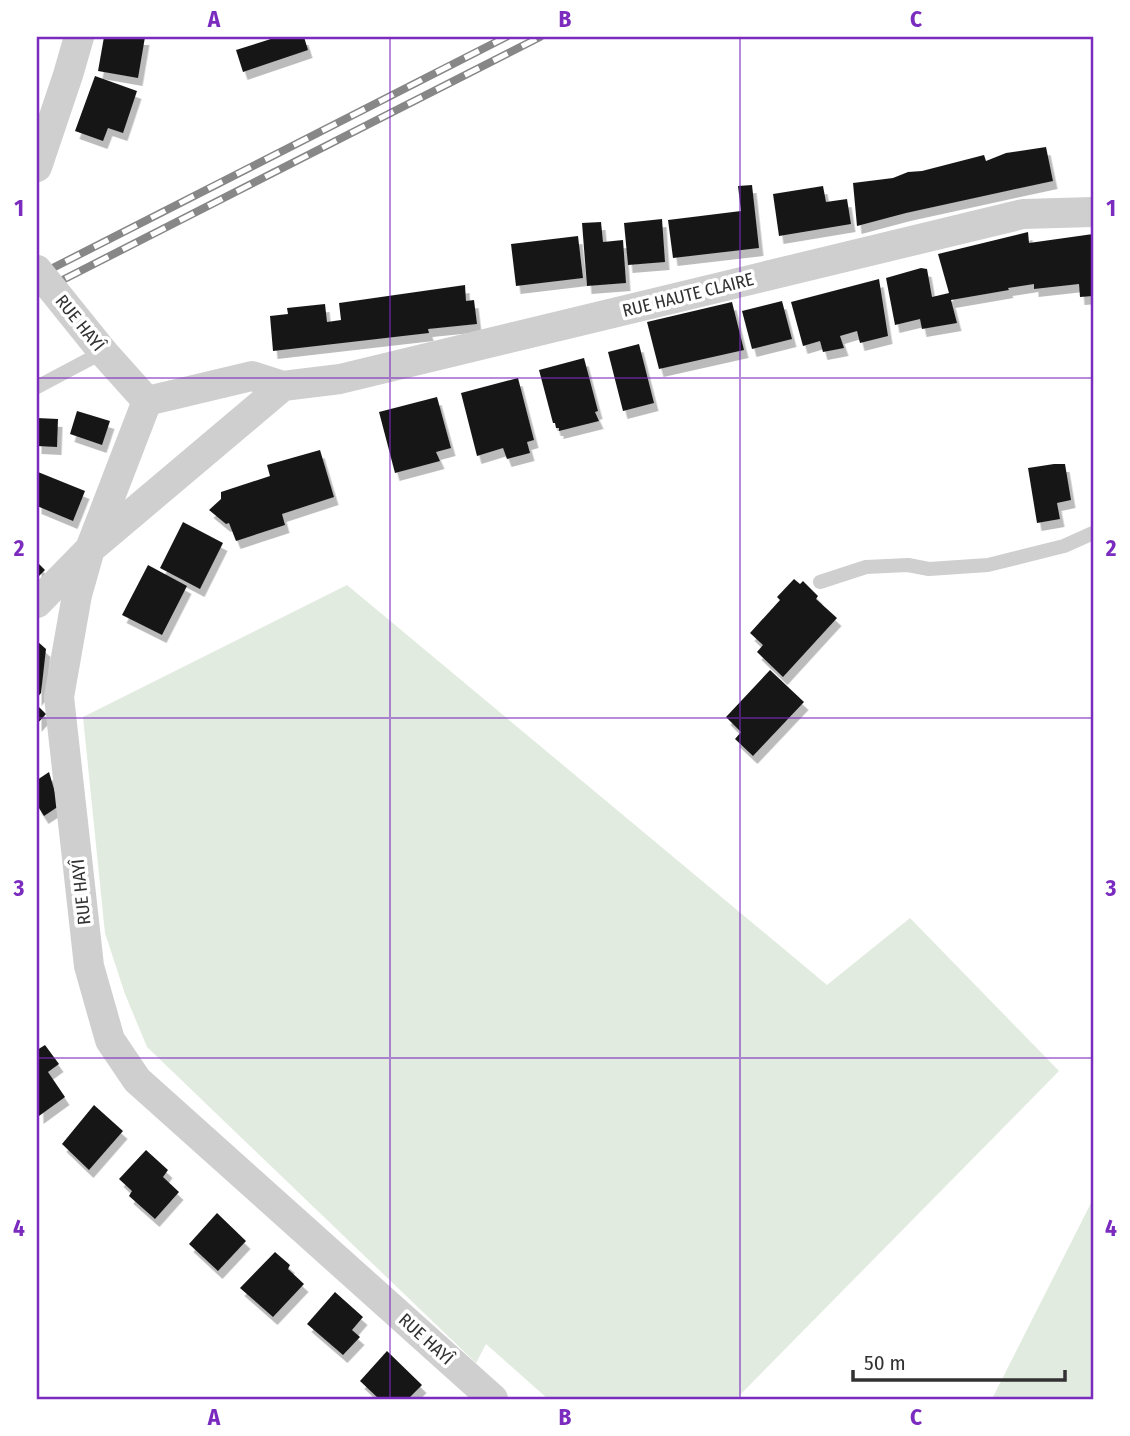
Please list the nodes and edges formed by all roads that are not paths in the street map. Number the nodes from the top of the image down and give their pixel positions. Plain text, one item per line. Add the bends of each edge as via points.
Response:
1 (79, 37) edge
2 (37, 167) edge
3 (1093, 212) edge
4 (37, 270) edge
5 (103, 352) junction
6 (283, 386) junction
7 (37, 387) edge
8 (148, 401) junction
9 (1093, 533) edge
10 (90, 549) junction
11 (820, 582) dead end
12 (37, 603) edge
13 (494, 1399) edge

1 - 2 street
3 - 6 street, RUE HAUTE CLAIRE via 1023,214 340,379
4 - 5 street, RUE HAYÎ, bridge
5 - 7 lane
5 - 8 street, RUE HAYÎ
6 - 8 street via 253,376
6 - 10 street
8 - 10 street, RUE HAYÎ
9 - 11 lane via 1064,547 988,565 866,567
10 - 12 street
10 - 13 street, RUE HAYÎ via 59,697 89,966 110,1040 136,1080

